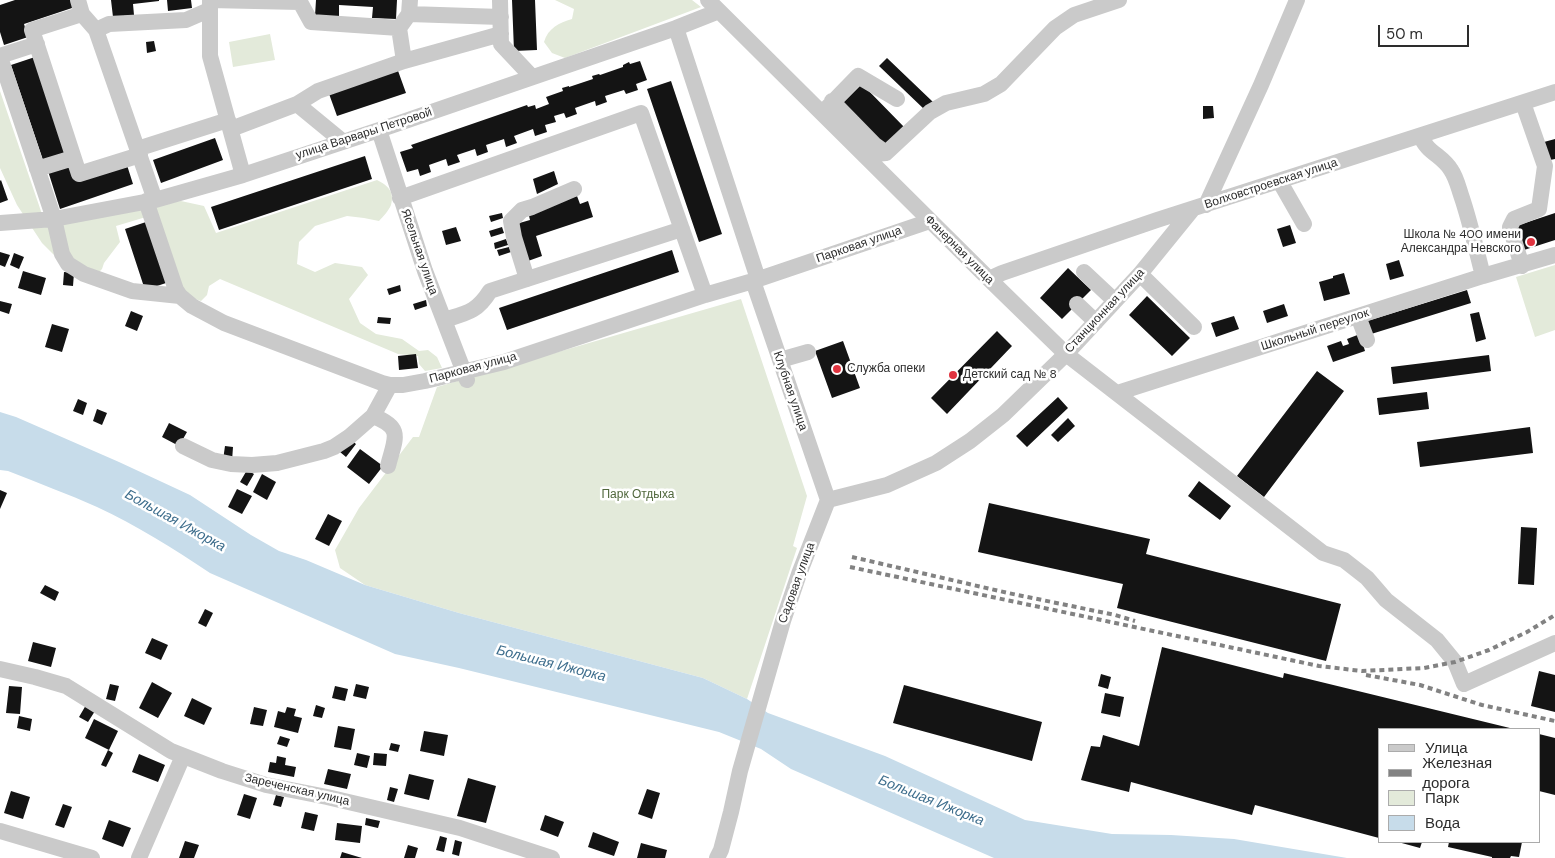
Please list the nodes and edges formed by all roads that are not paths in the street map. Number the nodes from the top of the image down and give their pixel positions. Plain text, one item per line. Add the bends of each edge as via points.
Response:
1 (500, 0) edge
2 (1120, 0) edge
3 (1297, 0) edge
4 (300, 1) edge
5 (714, 6) edge
6 (80, 7) edge
7 (410, 7) edge
8 (209, 10) junction
9 (501, 26) junction
10 (399, 28) junction
11 (676, 28) junction
12 (96, 30) junction
13 (36, 44) junction
14 (0, 56) edge
15 (404, 61) junction
16 (532, 77) junction
17 (1555, 92) edge
18 (897, 100) dead end
19 (1523, 103) junction
20 (297, 104) junction
21 (827, 107) junction
22 (229, 125) junction
23 (379, 130) junction
24 (1421, 136) junction
25 (342, 141) junction
26 (875, 151) junction
27 (138, 152) junction
28 (73, 158) junction
29 (37, 170) junction
30 (243, 175) junction
31 (1280, 182) junction
32 (574, 189) dead end
33 (400, 198) junction
34 (151, 200) junction
35 (1199, 207) junction
36 (54, 219) junction
37 (930, 221) junction
38 (0, 223) edge
39 (1304, 224) dead end
40 (682, 228) junction
41 (1555, 255) edge
42 (1518, 267) junction
43 (1140, 274) junction
44 (1093, 275) dead end
45 (1483, 276) junction
46 (527, 279) junction
47 (989, 279) junction
48 (756, 280) junction
49 (705, 295) junction
50 (180, 296) junction
51 (1115, 301) junction
52 (1077, 304) dead end
53 (1358, 316) junction
54 (444, 320) junction
55 (1096, 322) junction
56 (1194, 327) dead end
57 (1367, 340) dead end
58 (808, 352) dead end
59 (1066, 354) junction
60 (780, 360) junction
61 (466, 377) junction
62 (390, 385) junction
63 (1117, 393) junction
64 (373, 416) junction
65 (183, 446) dead end
66 (388, 466) dead end
67 (828, 500) junction
68 (1555, 642) edge
69 (0, 669) edge
70 (183, 756) junction
71 (0, 832) edge
72 (92, 858) edge
73 (139, 858) edge
74 (552, 858) edge
75 (716, 858) edge

1 - 9 street
2 - 26 street via 1074,15 1055,28 1001,84 984,94 946,103
3 - 35 street, Станционная улица via 1262,85
4 - 8 street via 210,0
4 - 10 street via 311,22
5 - 11 street, улица Варвары Петровой
5 - 21 street, Фанерная улица
6 - 12 street
6 - 13 street via 32,30
7 - 9 street
7 - 10 street
8 - 12 street via 186,20 109,24
8 - 22 street via 210,56
9 - 15 street
9 - 16 street via 501,44
10 - 15 street
11 - 16 street, улица Варвары Петровой
11 - 48 street, Клубная улица
12 - 27 street
13 - 14 street
13 - 28 street
14 - 29 street, Парковая улица
15 - 20 street via 318,91
16 - 23 street, улица Варвары Петровой
17 - 19 street, Волховстроевская улица
18 - 21 street via 858,76
19 - 24 street, Волховстроевская улица
19 - 42 street via 1545,166 1540,209 1514,219 1510,227
20 - 22 street
20 - 25 street
21 - 26 street, Фанерная улица
22 - 27 street
22 - 30 street
23 - 25 street, улица Варвары Петровой
23 - 33 street, Ясельная улица
24 - 31 street, Волховстроевская улица
24 - 45 street via 1427,148 1451,168 1456,178
25 - 30 street, улица Варвары Петровой
26 - 37 street, Фанерная улица
27 - 28 street via 78,174
27 - 34 street
28 - 29 street
29 - 36 street, Парковая улица
30 - 34 street, улица Варвары Петровой
31 - 35 street, Волховстроевская улица
31 - 39 street
32 - 46 street via 522,210 511,221
33 - 40 street via 641,113
33 - 54 street, Ясельная улица
34 - 36 street, улица Варвары Петровой
34 - 50 street
35 - 43 street, Станционная улица
35 - 47 street, Волховстроевская улица
36 - 38 street, улица Варвары Петровой
36 - 50 street, Парковая улица via 62,254 68,264 84,274 132,291
37 - 47 street, Фанерная улица
37 - 48 street, Парковая улица
40 - 46 street
40 - 49 street
41 - 42 street, Школьный переулок
42 - 45 street, Школьный переулок
43 - 51 street, Станционная улица
43 - 56 street
44 - 51 street
45 - 53 street, Школьный переулок
46 - 54 street via 490,291 474,310
47 - 59 street, Фанерная улица
48 - 49 street, Парковая улица
48 - 60 street, Клубная улица
49 - 61 street, Парковая улица
50 - 62 street, Парковая улица via 224,323
51 - 55 street, Станционная улица
52 - 55 street
53 - 57 street
53 - 63 street, Школьный переулок
54 - 61 street, Ясельная улица
55 - 59 street, Станционная улица
58 - 60 street
59 - 63 street, Фанерная улица
59 - 67 street, Станционная улица via 1003,415 936,463 887,485
60 - 67 street, Клубная улица
61 - 62 street, Парковая улица
62 - 64 street
63 - 68 street, Фанерная улица via 1323,553 1344,560 1367,578 1386,600 1437,640 1455,662 1464,684
64 - 65 street via 334,447 276,463 231,464 212,460
64 - 66 street via 386,421 395,432
67 - 75 street, Садовая улица via 783,622
69 - 70 street, Зареченская улица via 66,686
70 - 73 street
70 - 74 street, Зареченская улица via 266,785 460,828
71 - 72 street

